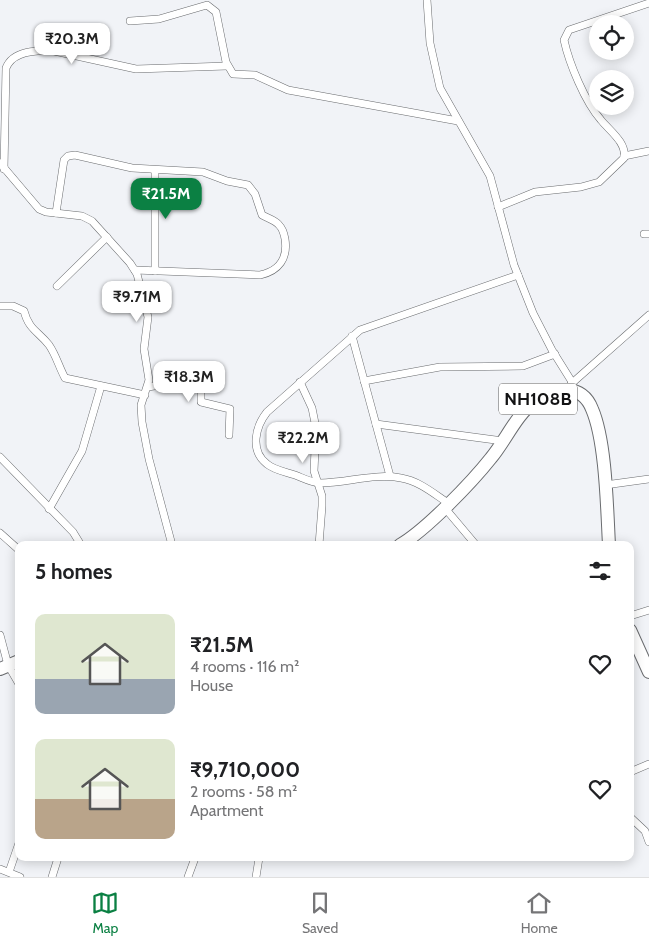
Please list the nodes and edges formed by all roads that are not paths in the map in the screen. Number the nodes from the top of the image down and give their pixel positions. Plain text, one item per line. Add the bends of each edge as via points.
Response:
1 (427, 0) edge
2 (649, 3) edge
3 (130, 21) dead end
4 (227, 66) junction
5 (458, 121) junction
6 (649, 150) edge
7 (624, 156) junction
8 (2, 166) edge
9 (155, 170) junction
10 (498, 207) junction
11 (56, 213) junction
12 (107, 237) junction
13 (135, 270) junction
14 (155, 271) junction
15 (518, 275) junction
16 (57, 286) dead end
17 (0, 306) edge
18 (649, 315) edge
19 (352, 336) junction
20 (555, 354) junction
21 (364, 381) junction
22 (300, 382) junction
23 (570, 385) junction
24 (101, 386) junction
25 (148, 387) junction
26 (145, 395) junction
27 (376, 424) junction
28 (229, 435) dead end
29 (503, 441) junction
30 (0, 456) edge
31 (390, 476) junction
32 (649, 479) edge
33 (318, 484) junction
34 (604, 485) junction
35 (446, 505) junction
36 (49, 509) junction
37 (0, 534) edge
38 (79, 541) edge
39 (171, 541) edge
40 (318, 541) edge
41 (408, 541) edge
42 (473, 541) edge
43 (609, 541) edge
44 (15, 547) edge
45 (649, 610) edge
46 (634, 615) edge
47 (0, 635) edge
48 (634, 639) edge
49 (9, 665) edge
50 (649, 672) edge
51 (15, 676) edge
52 (649, 764) edge
53 (634, 770) edge
54 (634, 821) edge
55 (649, 842) edge
56 (15, 855) edge
57 (57, 861) edge
58 (194, 861) edge
59 (259, 861) edge
60 (0, 869) edge
61 (9, 872) junction
62 (20, 877) edge
63 (52, 877) edge
64 (188, 877) edge
65 (256, 877) edge

1 - 5 street via 433,65 440,88
2 - 7 street via 568,30 564,40 589,102 623,147
3 - 4 street via 159,19 207,5 219,19
4 - 5 street via 234,74 255,75 288,90
4 - 8 street via 136,69 54,51 40,50 19,55 6,68
5 - 10 street via 482,158
6 - 7 street
7 - 10 street via 599,182 535,192
8 - 11 street via 38,209
9 - 11 street via 68,156 62,166
9 - 14 street
9 - 14 street via 203,172 248,185 262,215 280,226 286,246 278,268 260,275
10 - 15 street
11 - 12 street via 88,219
12 - 13 street
12 - 16 street
13 - 14 street
13 - 25 street via 148,312 144,349 149,371
15 - 19 street via 372,324
15 - 20 street via 533,313
17 - 24 street via 24,311 31,328 55,354 65,378
18 - 23 street
19 - 21 street
19 - 22 street
20 - 21 street via 523,366 440,367
20 - 23 street
21 - 27 street
22 - 33 street via 314,417 314,470
22 - 33 street via 260,421 257,448 267,464
23 - 29 highway, NH108B via 534,401
23 - 34 highway, NH108B via 587,398 593,411
24 - 26 street
24 - 36 street via 82,451
25 - 26 street
25 - 28 street via 197,379 201,385 201,402 230,409
26 - 39 street via 141,405 142,422
27 - 29 street
27 - 31 street
29 - 35 highway, NH108B
30 - 36 street
31 - 33 street
31 - 35 street via 419,483
32 - 34 street
33 - 40 street via 322,506
34 - 43 highway, NH108B
35 - 41 highway, NH108B
35 - 42 street
36 - 38 street
37 - 44 street
45 - 46 street
47 - 49 street
48 - 50 highway
49 - 51 street
52 - 53 street
54 - 55 street via 645,832
56 - 61 street
57 - 63 street
58 - 64 street
59 - 65 street
60 - 61 street
61 - 62 street

